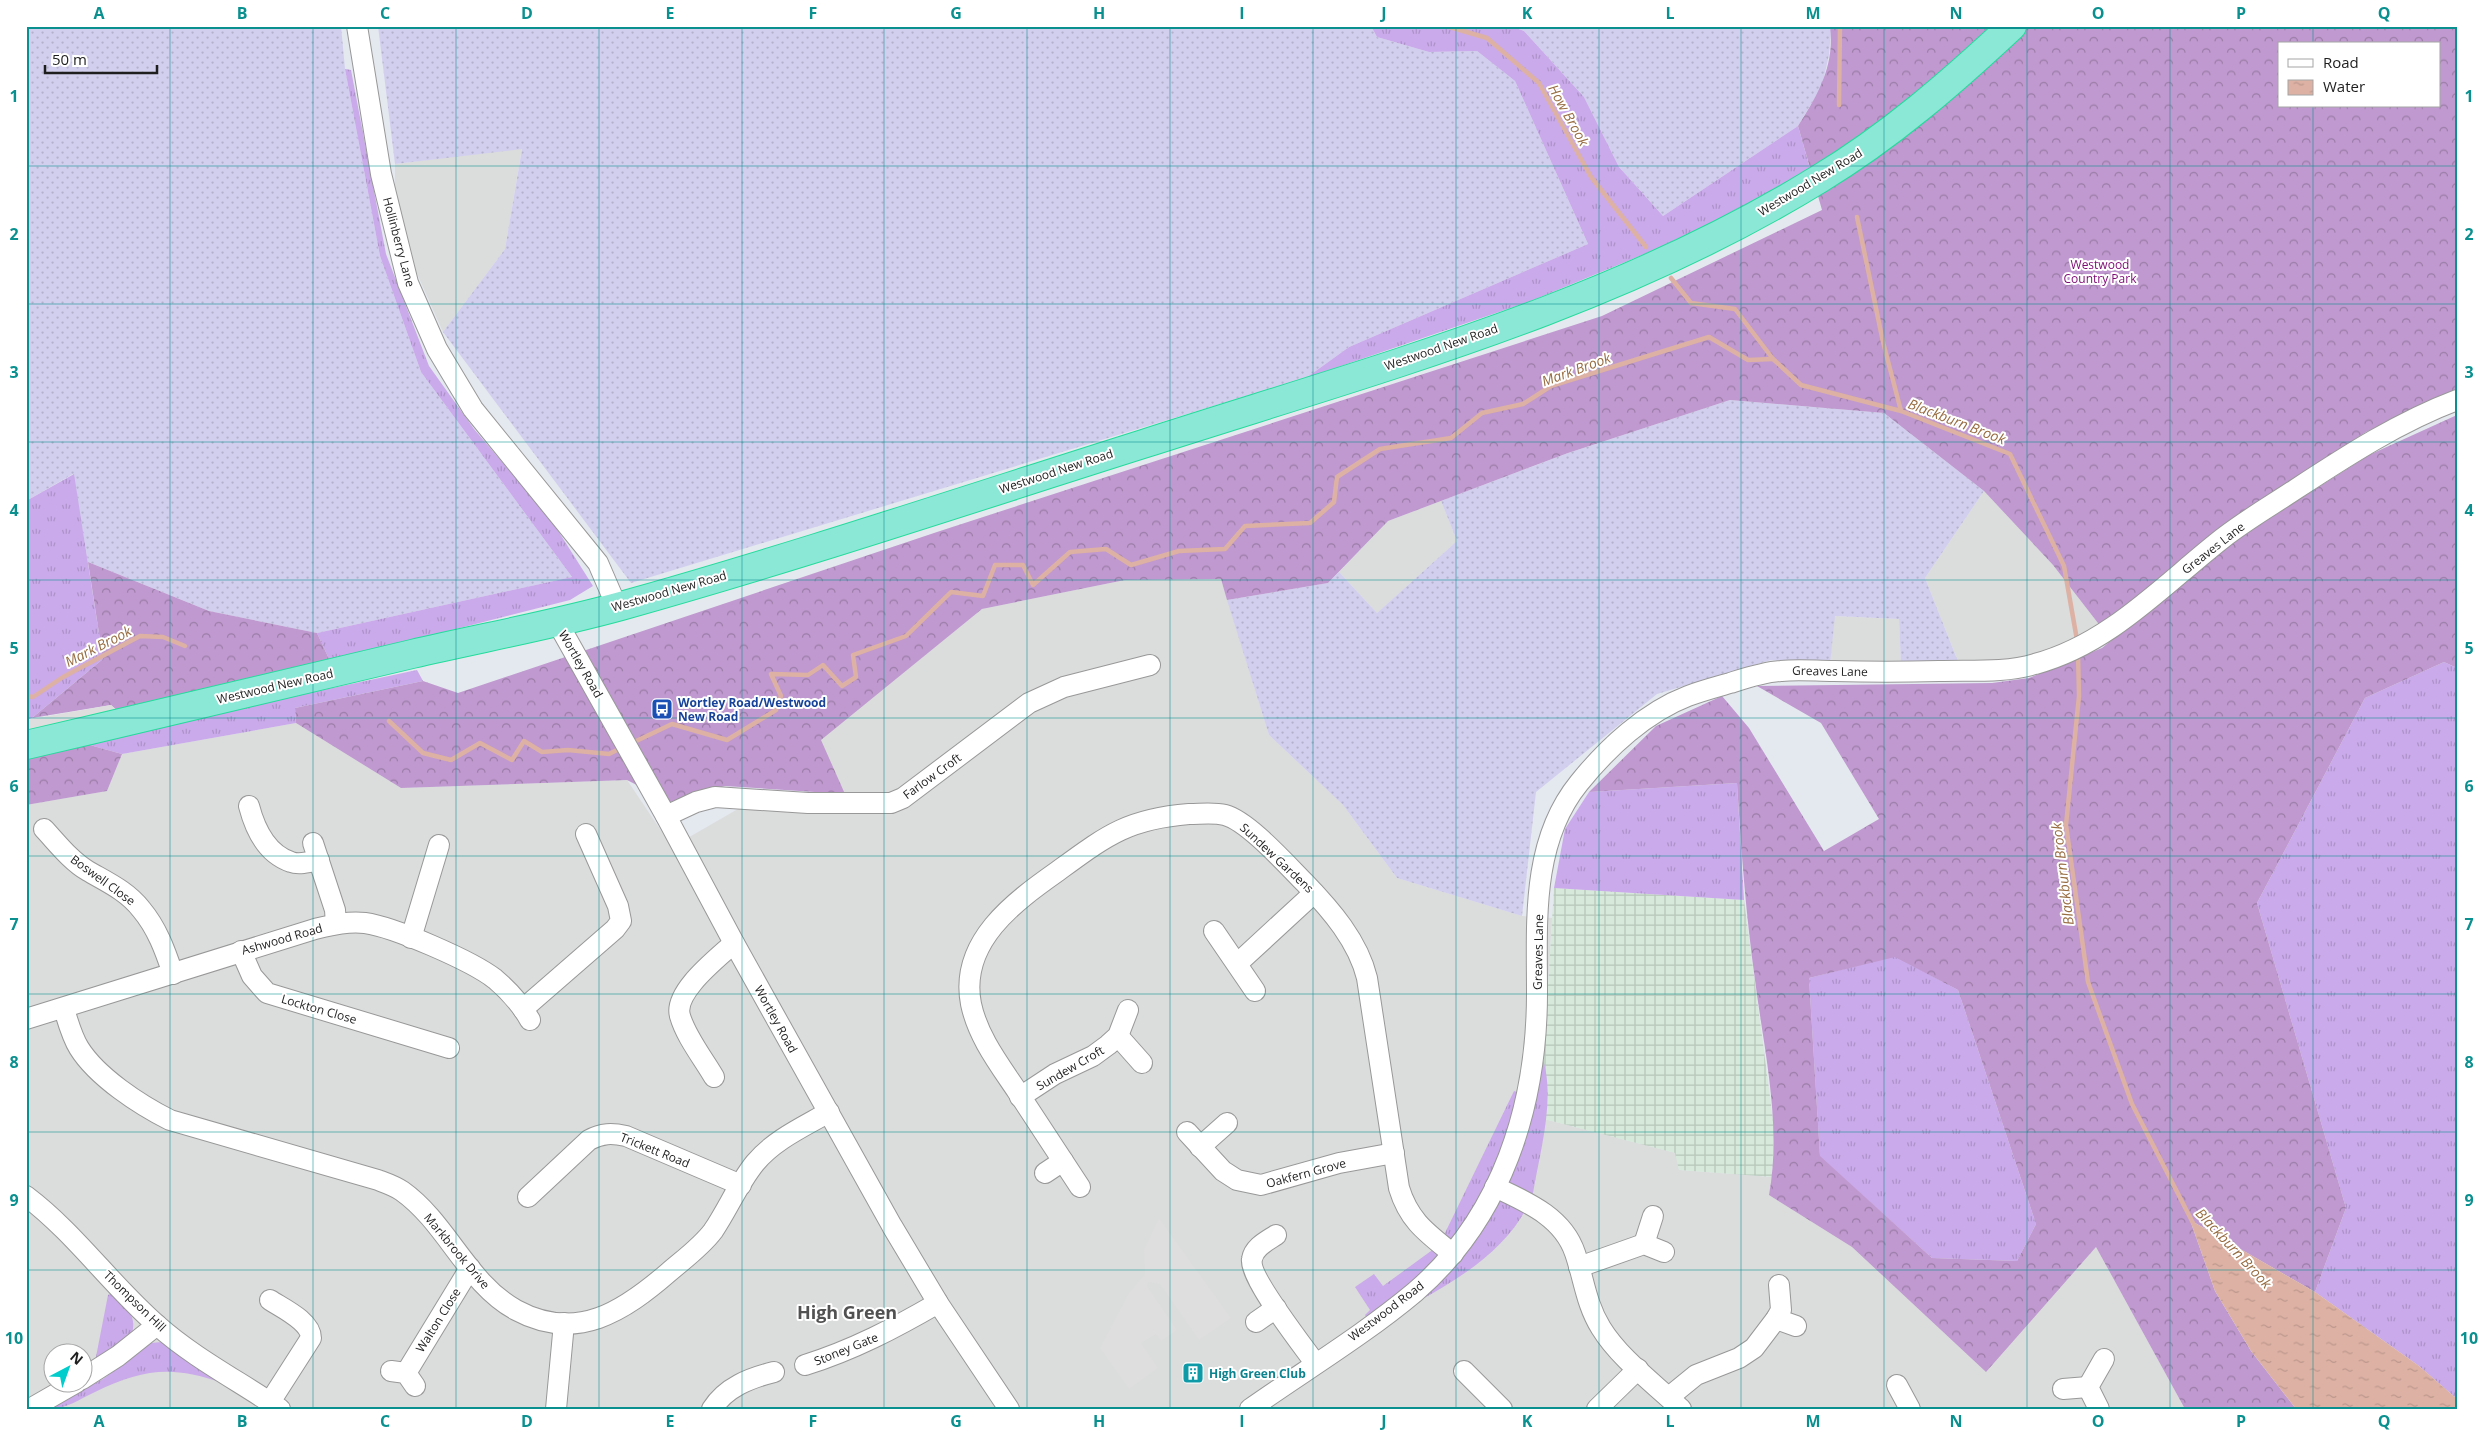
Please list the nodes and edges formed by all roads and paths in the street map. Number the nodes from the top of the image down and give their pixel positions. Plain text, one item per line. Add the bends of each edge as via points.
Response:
1 (357, 26) edge
2 (2012, 26) edge
3 (2457, 400) edge
4 (617, 607) junction
5 (556, 620) junction
6 (1150, 665) dead end
7 (26, 744) edge
8 (249, 806) dead end
9 (666, 816) junction
10 (57, 833) dead end
11 (586, 834) dead end
12 (439, 845) dead end
13 (1314, 893) junction
14 (336, 924) junction
15 (1214, 931) dead end
16 (411, 938) junction
17 (734, 943) junction
18 (241, 951) junction
19 (1238, 963) junction
20 (173, 974) junction
21 (1255, 991) dead end
22 (64, 1009) junction
23 (1128, 1010) dead end
24 (26, 1018) edge
25 (1118, 1036) junction
26 (449, 1048) dead end
27 (1142, 1063) dead end
28 (714, 1077) dead end
29 (1020, 1097) junction
30 (829, 1112) junction
31 (1226, 1123) dead end
32 (1394, 1153) junction
33 (1063, 1161) junction
34 (1046, 1173) dead end
35 (741, 1185) junction
36 (1080, 1187) dead end
37 (1495, 1187) junction
38 (26, 1196) edge
39 (527, 1198) dead end
40 (1653, 1216) dead end
41 (1276, 1236) dead end
42 (1644, 1244) junction
43 (1664, 1252) dead end
44 (1453, 1254) junction
45 (1579, 1267) junction
46 (470, 1268) junction
47 (1779, 1285) dead end
48 (270, 1300) dead end
49 (938, 1303) junction
50 (1276, 1308) junction
51 (1776, 1319) junction
52 (1256, 1322) dead end
53 (564, 1323) junction
54 (157, 1325) junction
55 (1796, 1326) dead end
56 (2104, 1359) dead end
57 (1315, 1363) junction
58 (805, 1365) dead end
59 (1638, 1369) junction
60 (1464, 1370) dead end
61 (774, 1372) dead end
62 (92, 1373) edge
63 (404, 1376) dead end
64 (2088, 1387) junction
65 (2064, 1389) dead end
66 (60, 1392) edge
67 (1675, 1403) edge
68 (275, 1405) edge
69 (30, 1409) edge
70 (556, 1409) edge
71 (712, 1409) edge
72 (1009, 1409) edge
73 (1250, 1409) edge
74 (1502, 1409) edge
75 (1597, 1409) edge
76 (2099, 1409) edge

1 - 4 street, Hollinberry Lane via 386,192 408,283 437,349 473,409 598,563
2 - 4 highway, Westwood New Road via 1936,95 1873,144 1820,178 1717,235 1585,296 1305,393
3 - 37 street, Greaves Lane via 2430,410 2361,446 2235,529 2111,630 2089,644 2031,666 2001,669 1780,671 1686,697 1653,714 1617,743 1577,784 1552,825 1541,866 1536,1042 1532,1070 1515,1142
4 - 5 highway, Westwood New Road
5 - 7 highway, Westwood New Road
5 - 9 street, Wortley Road
6 - 9 street, Farlow Croft via 1064,687 1029,703 903,798 891,803 808,803 715,797
8 - 14 street via 257,831 283,858 292,863 316,851
9 - 17 street, Wortley Road
10 - 20 street, Boswell Close via 72,859 119,889 140,907 153,925
11 - 16 street, Ashwood Road via 592,868 618,906 621,921 526,1015 493,978
12 - 16 street via 440,871
13 - 19 street
13 - 29 street, Sundew Gardens via 1232,817 1216,813 1178,815 1129,825 1113,832 1000,916 986,934 974,964 970,987 975,1018 990,1051
13 - 32 street, Sundew Gardens via 1346,931 1363,964
14 - 16 street, Ashwood Road via 378,926
14 - 18 street, Ashwood Road
15 - 19 street
17 - 28 street via 692,984 679,1005 685,1027
17 - 30 street, Wortley Road
18 - 20 street, Ashwood Road
18 - 26 street, Lockton Close via 252,976 267,993 422,1031
19 - 21 street
20 - 22 street, Ashwood Road
22 - 24 street, Ashwood Road
22 - 46 street, Markbrook Drive via 79,1048 87,1058 140,1104 170,1120 400,1189 418,1204
23 - 25 street
25 - 27 street
25 - 29 street, Sundew Croft via 1093,1056 1055,1074
29 - 33 street, Sundew Gardens
30 - 35 street, Markbrook Drive via 768,1149
30 - 49 street, Wortley Road
31 - 32 street, Oakfern Grove via 1193,1140 1223,1171 1237,1180 1261,1185 1339,1163
32 - 44 street, Sundew Gardens via 1404,1205 1411,1217
33 - 34 street
33 - 36 street, Sundew Gardens
35 - 39 street, Trickett Road via 626,1136 599,1134
35 - 53 street, Markbrook Drive via 711,1232 695,1250 637,1299 607,1317
37 - 44 street, Westwood Road via 1479,1219
37 - 45 street via 1530,1204 1554,1221 1570,1241
38 - 54 street, Thompson Hill via 51,1217
40 - 42 street
41 - 50 street via 1255,1251 1251,1265
42 - 43 street
42 - 45 street
44 - 57 street, Westwood Road via 1408,1297
45 - 59 street via 1592,1314 1602,1330
46 - 53 street, Markbrook Drive via 494,1295 518,1311
46 - 63 street, Walton Close
47 - 51 street via 1780,1310
48 - 68 street via 306,1325 311,1333
49 - 58 street, Stoney Gate via 864,1343
49 - 72 street, Wortley Road
50 - 52 street
50 - 57 street
51 - 55 street
51 - 67 street via 1754,1348 1739,1358 1706,1369
53 - 70 street
54 - 62 street
54 - 68 street, Thompson Hill via 214,1367
56 - 64 street
57 - 73 street, Westwood Road
59 - 67 street
59 - 75 street
60 - 74 street
61 - 71 street via 737,1385
64 - 65 street
64 - 76 street
66 - 69 street

